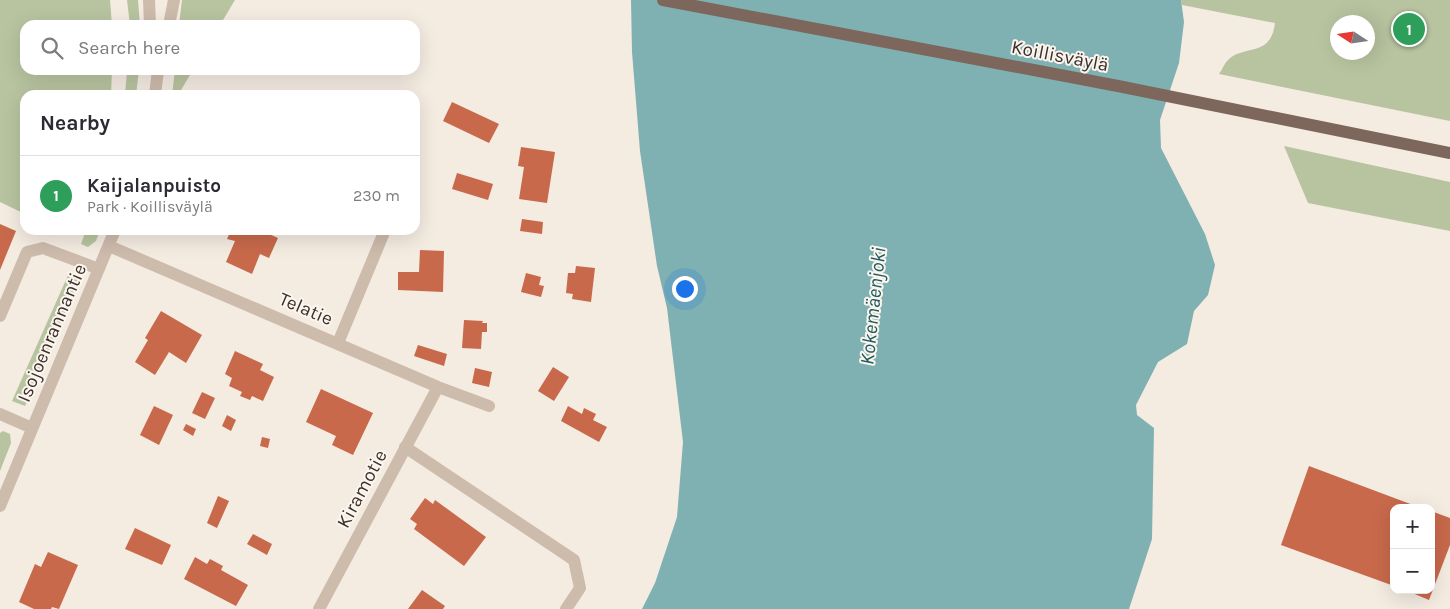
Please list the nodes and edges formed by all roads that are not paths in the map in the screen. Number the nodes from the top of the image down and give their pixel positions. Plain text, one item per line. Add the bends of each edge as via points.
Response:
1 (149, 0) edge
2 (174, 0) edge
3 (663, 0) edge
4 (150, 20) edge
5 (170, 20) edge
6 (157, 75) edge
7 (155, 90) edge
8 (1450, 153) edge
9 (113, 235) edge
10 (383, 235) edge
11 (109, 246) junction
12 (99, 268) junction
13 (0, 316) edge
14 (338, 343) junction
15 (438, 387) junction
16 (490, 406) dead end
17 (0, 414) edge
18 (32, 428) junction
19 (405, 448) junction
20 (0, 506) edge
21 (319, 609) edge
22 (566, 609) edge

1 - 4 street
2 - 5 street
3 - 8 main road, Koillisväylä
6 - 7 street
9 - 11 street, Isojoenrannantie
10 - 14 street
11 - 12 street, Isojoenrannantie
11 - 14 street, Telatie
12 - 13 street via 44,248 27,252
12 - 18 street, Isojoenrannantie
14 - 15 street, Telatie
15 - 16 street, Telatie
15 - 19 street, Kiramotie
17 - 18 street
18 - 20 street, Isojoenrannantie
19 - 21 street, Kiramotie
19 - 22 street via 574,560 580,588

